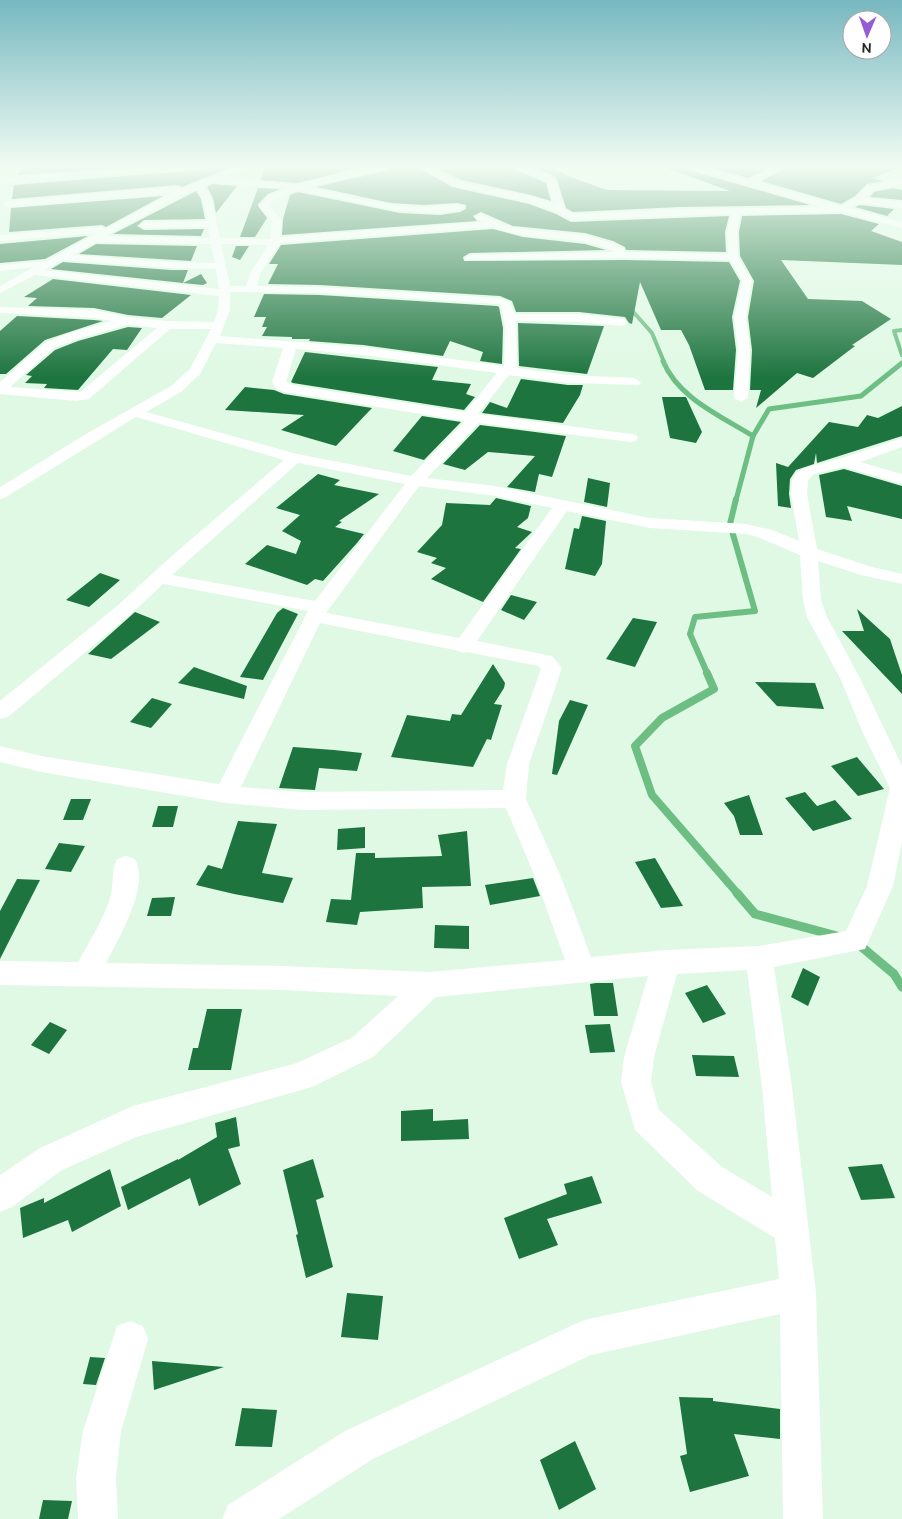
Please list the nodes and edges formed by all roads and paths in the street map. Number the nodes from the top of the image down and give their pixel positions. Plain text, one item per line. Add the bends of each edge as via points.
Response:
1 (215, 237) edge
2 (275, 237) edge
3 (328, 237) edge
4 (571, 237) edge
5 (732, 237) edge
6 (92, 238) joint
7 (275, 241) junction
8 (216, 242) junction
9 (626, 255) junction
10 (733, 257) junction
11 (470, 258) dead end
12 (56, 259) junction
13 (220, 266) junction
14 (0, 268) edge
15 (34, 272) junction
16 (251, 288) junction
17 (0, 290) edge
18 (225, 291) junction
19 (0, 310) edge
20 (509, 316) junction
21 (128, 321) junction
22 (621, 322) dead end
23 (168, 325) junction
24 (216, 332) junction
25 (291, 344) junction
26 (508, 371) junction
27 (634, 382) dead end
28 (0, 390) edge
29 (741, 398) dead end
30 (136, 413) junction
31 (472, 417) junction
32 (631, 438) dead end
33 (902, 442) edge
34 (296, 458) junction
35 (844, 462) junction
36 (902, 479) edge
37 (414, 480) junction
38 (0, 494) edge
39 (563, 504) junction
40 (809, 552) junction
41 (160, 578) junction
42 (902, 579) edge
43 (317, 612) junction
44 (463, 646) junction
45 (0, 712) edge
46 (0, 754) edge
47 (902, 787) edge
48 (226, 794) junction
49 (514, 799) junction
50 (893, 865) edge
51 (126, 866) dead end
52 (759, 958) junction
53 (666, 962) junction
54 (582, 970) junction
55 (0, 973) edge
56 (86, 975) junction
57 (429, 985) junction
58 (0, 1195) edge
59 (791, 1228) junction
60 (798, 1293) junction
61 (130, 1340) dead end
62 (98, 1519) edge
63 (242, 1519) edge
64 (803, 1519) edge

1 - 8 street
2 - 7 street
3 - 7 street
4 - 9 street via 600,241
5 - 10 street
6 - 8 street
6 - 12 street
7 - 8 street
7 - 16 street via 256,272
8 - 13 street
9 - 10 street
9 - 11 street
10 - 29 street via 747,281 740,317 744,350
12 - 13 street
12 - 14 street
12 - 15 street
13 - 18 street
15 - 17 street
15 - 18 street
16 - 18 street
16 - 20 street via 487,300 506,304
18 - 24 street via 224,310
19 - 21 street via 94,314
20 - 22 street
20 - 26 street
21 - 23 street
21 - 28 street via 50,345
23 - 24 street
23 - 28 street via 84,396
24 - 25 street
24 - 30 street via 195,371 176,389
25 - 26 street
25 - 31 street via 279,382 281,386
26 - 27 street via 568,379
26 - 31 street
30 - 34 street
30 - 38 street
31 - 32 street
31 - 37 street
33 - 35 street
34 - 37 street
34 - 41 street via 181,556
35 - 36 street
35 - 40 street via 809,471 800,480 799,494
37 - 39 street
37 - 43 street
39 - 40 street via 650,523 746,529
39 - 44 street
40 - 42 street
40 - 47 street via 812,600 817,617
41 - 43 street
41 - 45 street
43 - 44 street
43 - 48 street
44 - 49 street via 545,661 552,668 518,764
46 - 48 street via 41,764
47 - 50 street
48 - 49 street via 302,801
49 - 54 street via 548,877
50 - 52 street via 855,941
51 - 56 street via 124,893 114,921
52 - 53 street
52 - 59 street via 778,1086
53 - 54 street
53 - 59 street via 639,1057 636,1082 646,1119 710,1179
54 - 57 street
55 - 56 street
56 - 57 street via 283,978
57 - 58 street via 363,1047 302,1077 133,1122 51,1159
59 - 60 street
60 - 63 street via 588,1338 359,1445
60 - 64 street
61 - 62 street via 102,1431 96,1478

